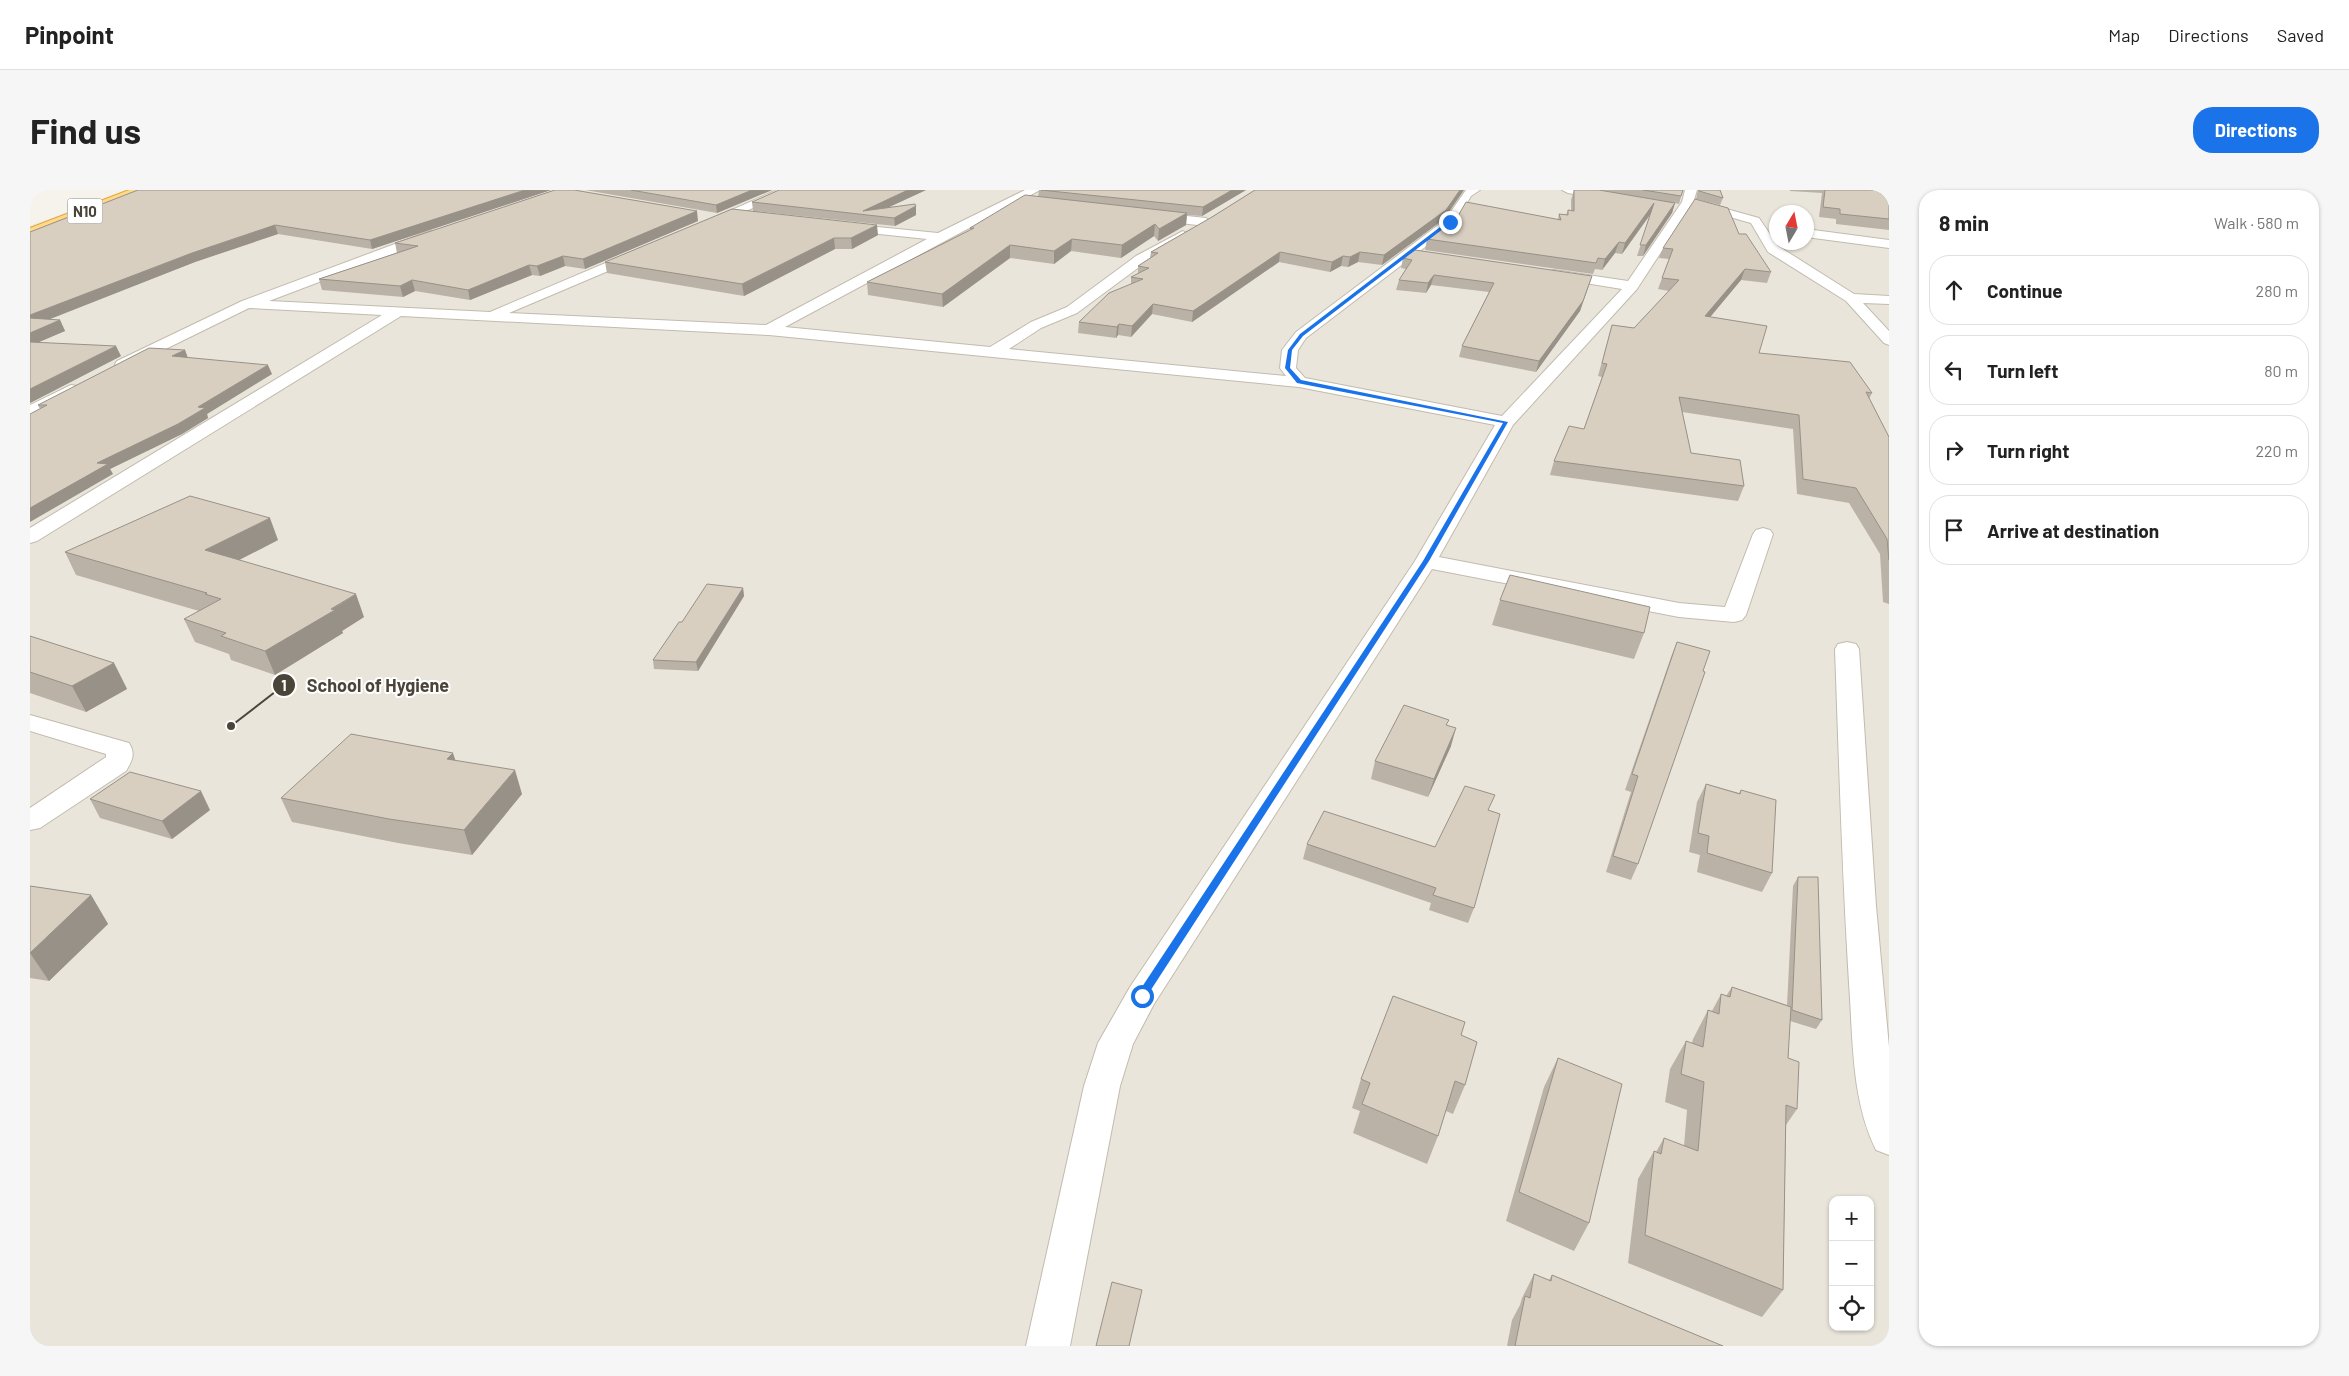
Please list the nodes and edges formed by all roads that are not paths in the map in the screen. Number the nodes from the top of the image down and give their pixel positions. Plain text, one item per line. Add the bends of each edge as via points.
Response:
1 (139, 190) edge
2 (787, 190) edge
3 (1474, 190) edge
4 (1568, 190) edge
5 (1034, 196) edge
6 (1717, 197) edge
7 (1625, 200) edge
8 (1688, 203) edge
9 (1745, 206) dead end
10 (699, 215) edge
11 (724, 216) junction
12 (1149, 216) edge
13 (759, 217) edge
14 (826, 224) edge
15 (1758, 225) junction
16 (1769, 229) edge
17 (691, 230) edge
18 (442, 231) edge
19 (30, 232) edge
20 (1814, 234) edge
21 (940, 237) junction
22 (1889, 244) edge
23 (654, 246) edge
24 (1409, 253) junction
25 (1429, 256) edge
26 (1545, 273) edge
27 (1632, 286) junction
28 (1850, 298) junction
29 (1889, 300) edge
30 (248, 304) junction
31 (397, 312) junction
32 (490, 316) junction
33 (769, 330) junction
34 (1889, 340) edge
35 (995, 351) junction
36 (113, 369) edge
37 (86, 382) edge
38 (1299, 382) junction
39 (30, 412) edge
40 (1506, 422) junction
41 (1763, 534) dead end
42 (30, 537) edge
43 (1426, 561) junction
44 (1847, 649) dead end
45 (30, 723) edge
46 (30, 821) edge
47 (1889, 1139) edge
48 (1048, 1346) edge

1 - 19 highway, N10
2 - 11 street
3 - 24 street via 1467,194 1450,222
4 - 7 street
5 - 21 street via 1015,201
6 - 8 street
8 - 15 street
8 - 27 street
9 - 15 street
10 - 11 street
11 - 13 street
11 - 17 street
12 - 35 street via 1210,219 1141,259 1072,310 1036,325
14 - 21 street
15 - 16 street
15 - 28 street via 1772,248
18 - 30 street
20 - 22 street
21 - 33 street
23 - 32 street
24 - 25 street
24 - 38 street via 1301,335 1290,350 1288,368
26 - 27 street
27 - 40 street
28 - 29 street
28 - 34 street
30 - 31 street
30 - 36 street
31 - 32 street
31 - 42 street
32 - 33 street
33 - 35 street
35 - 38 street
37 - 39 street
38 - 40 street
40 - 43 street
41 - 43 street via 1734,615 1679,610
43 - 48 street via 1147,988 1116,1043 1102,1086
44 - 47 street via 1860,906 1874,1081
45 - 46 street via 119,749 120,757 116,764

